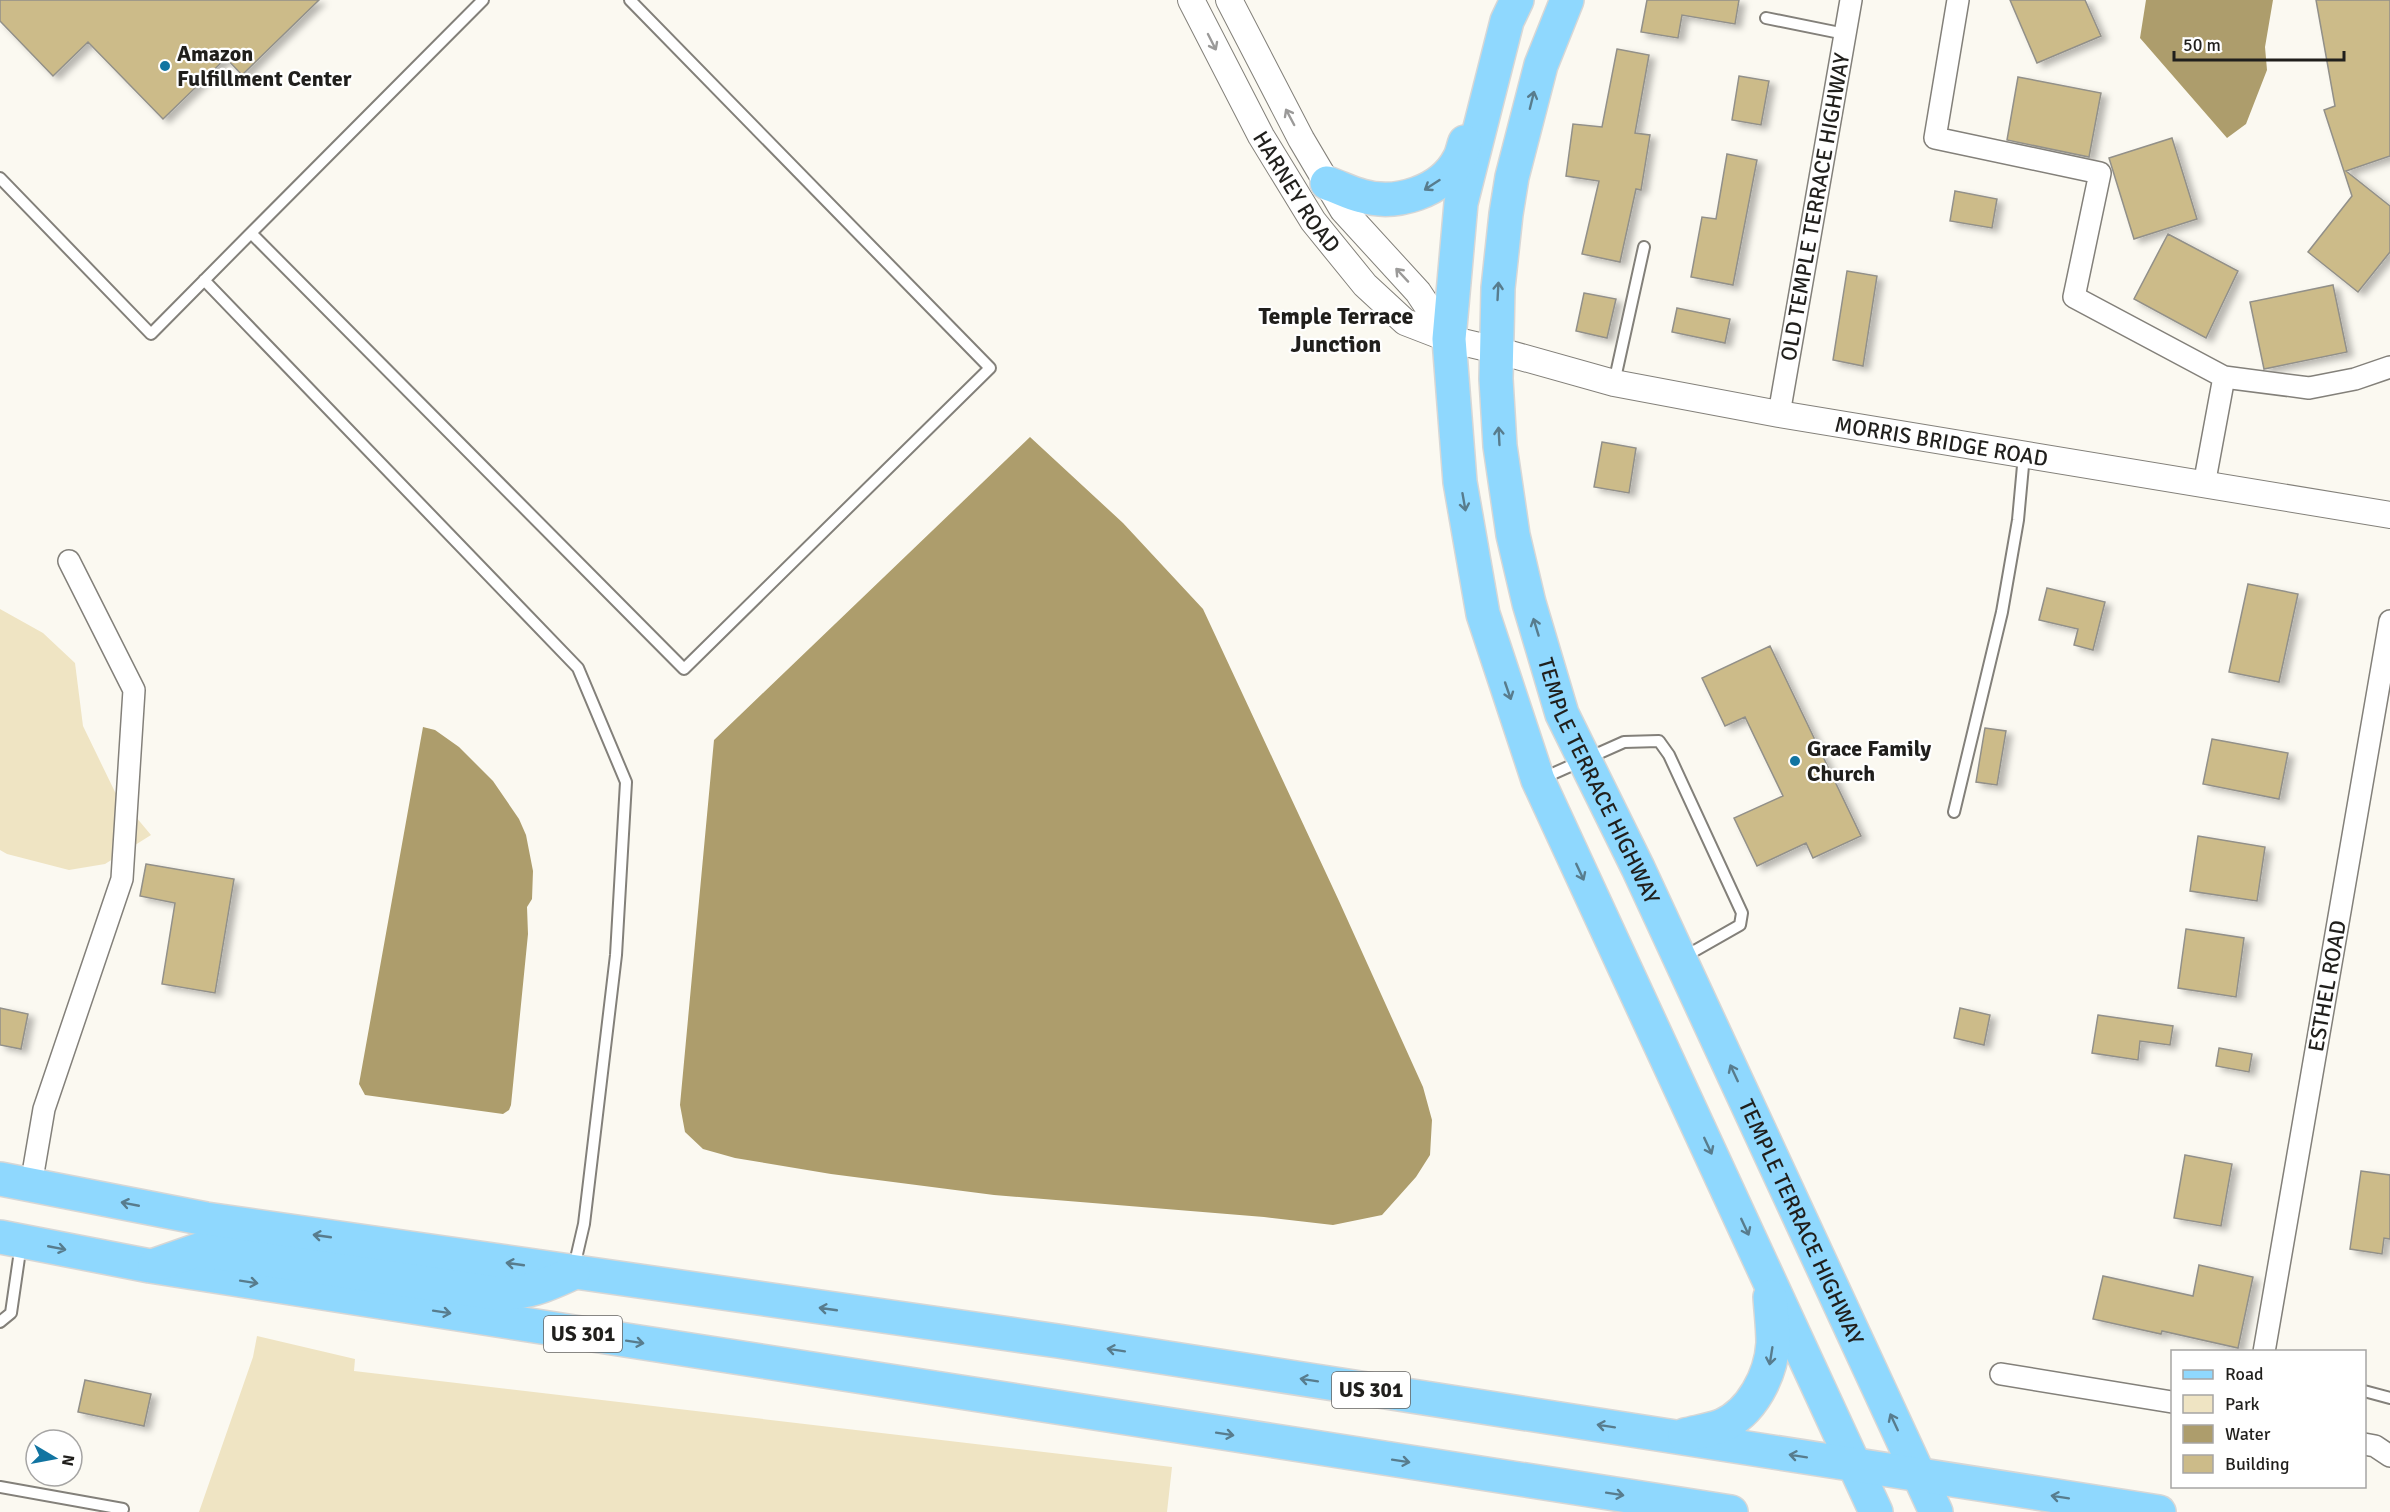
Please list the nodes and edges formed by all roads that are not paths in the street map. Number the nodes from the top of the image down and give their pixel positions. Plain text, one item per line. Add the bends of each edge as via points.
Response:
1 (483, 0) edge
2 (630, 0) edge
3 (1191, 0) edge
4 (1229, 0) edge
5 (1567, 0) edge
6 (1851, 0) edge
7 (1959, 0) edge
8 (1512, 10) edge
9 (1766, 18) dead end
10 (1845, 34) junction
11 (0, 178) edge
12 (1327, 183) junction
13 (251, 233) junction
14 (1644, 247) dead end
15 (204, 280) junction
16 (1449, 339) junction
17 (1496, 350) junction
18 (2390, 366) edge
19 (2224, 377) junction
20 (1614, 383) junction
21 (1779, 414) junction
22 (2024, 455) junction
23 (2204, 485) junction
24 (2390, 515) edge
25 (69, 561) dead end
26 (2390, 621) edge
27 (1584, 759) junction
28 (1538, 780) junction
29 (1954, 812) dead end
30 (1680, 959) junction
31 (16, 1182) edge
32 (11, 1239) edge
33 (150, 1266) junction
34 (573, 1273) junction
35 (1768, 1277) junction
36 (0, 1322) edge
37 (2264, 1350) edge
38 (2001, 1374) dead end
39 (2366, 1392) edge
40 (2390, 1398) edge
41 (2171, 1402) edge
42 (1677, 1437) junction
43 (2366, 1444) edge
44 (2390, 1456) edge
45 (1856, 1465) junction
46 (1919, 1475) junction
47 (0, 1487) edge
48 (123, 1509) dead end
49 (1731, 1512) edge
50 (1876, 1512) edge
51 (1936, 1512) edge
52 (2159, 1512) edge

1 - 13 lane
2 - 13 lane via 990,368 684,669
3 -> 16 street, HARNEY ROAD via 1261,136 1313,221 1365,285 1405,322
12 -> 4 street, HARNEY ROAD
17 -> 5 main road, TEMPLE TERRACE HIGHWAY via 1498,288 1512,177 1541,65
6 - 10 street, OLD TEMPLE TERRACE HIGHWAY
7 - 19 street via 1935,138 2100,172 2074,297
8 -> 12 main road via 1459,159 1446,177 1421,193 1396,199 1364,197
8 - 16 main road, TEMPLE TERRACE HIGHWAY via 1461,203
9 - 10 lane
10 - 21 street, OLD TEMPLE TERRACE HIGHWAY
11 - 15 lane via 151,334
16 -> 12 street, HARNEY ROAD via 1418,292 1343,210
13 - 15 lane
14 - 20 lane
15 - 34 lane via 578,668 626,782 616,955 584,1224
16 - 17 street, HARNEY ROAD
16 -> 28 main road, TEMPLE TERRACE HIGHWAY via 1460,482 1483,614
17 - 20 street, MORRIS BRIDGE ROAD
27 -> 17 main road, TEMPLE TERRACE HIGHWAY via 1562,714 1513,535 1500,446
18 - 19 street via 2355,380 2309,388
19 - 23 street
20 - 21 street, MORRIS BRIDGE ROAD
21 - 22 street, MORRIS BRIDGE ROAD
22 - 23 street, MORRIS BRIDGE ROAD
22 - 29 lane via 2018,520 2002,612
23 - 24 street, MORRIS BRIDGE ROAD
25 - 31 street via 134,690 122,879
26 - 37 street, ESTHEL ROAD
27 - 28 lane
27 - 30 main road, TEMPLE TERRACE HIGHWAY
27 - 30 lane via 1624,742 1659,741 1669,755 1742,913 1740,925
28 -> 35 main road, TEMPLE TERRACE HIGHWAY
46 -> 30 main road, TEMPLE TERRACE HIGHWAY
34 -> 31 main road, US 301 via 206,1219
32 -> 33 main road, US 301
32 - 36 lane via 11,1313
33 - 34 main road via 198,1250 517,1294
33 -> 49 main road, US 301
42 -> 34 main road, US 301 via 1058,1341
35 -> 42 main road via 1773,1344 1761,1387 1746,1408 1722,1425
35 - 45 main road, TEMPLE TERRACE HIGHWAY
38 - 41 street
39 - 40 lane
45 -> 42 main road, US 301
43 - 44 street
45 - 46 main road, US 301
45 - 50 main road, TEMPLE TERRACE HIGHWAY
46 - 51 main road, TEMPLE TERRACE HIGHWAY
52 -> 46 main road, US 301
47 - 48 lane

